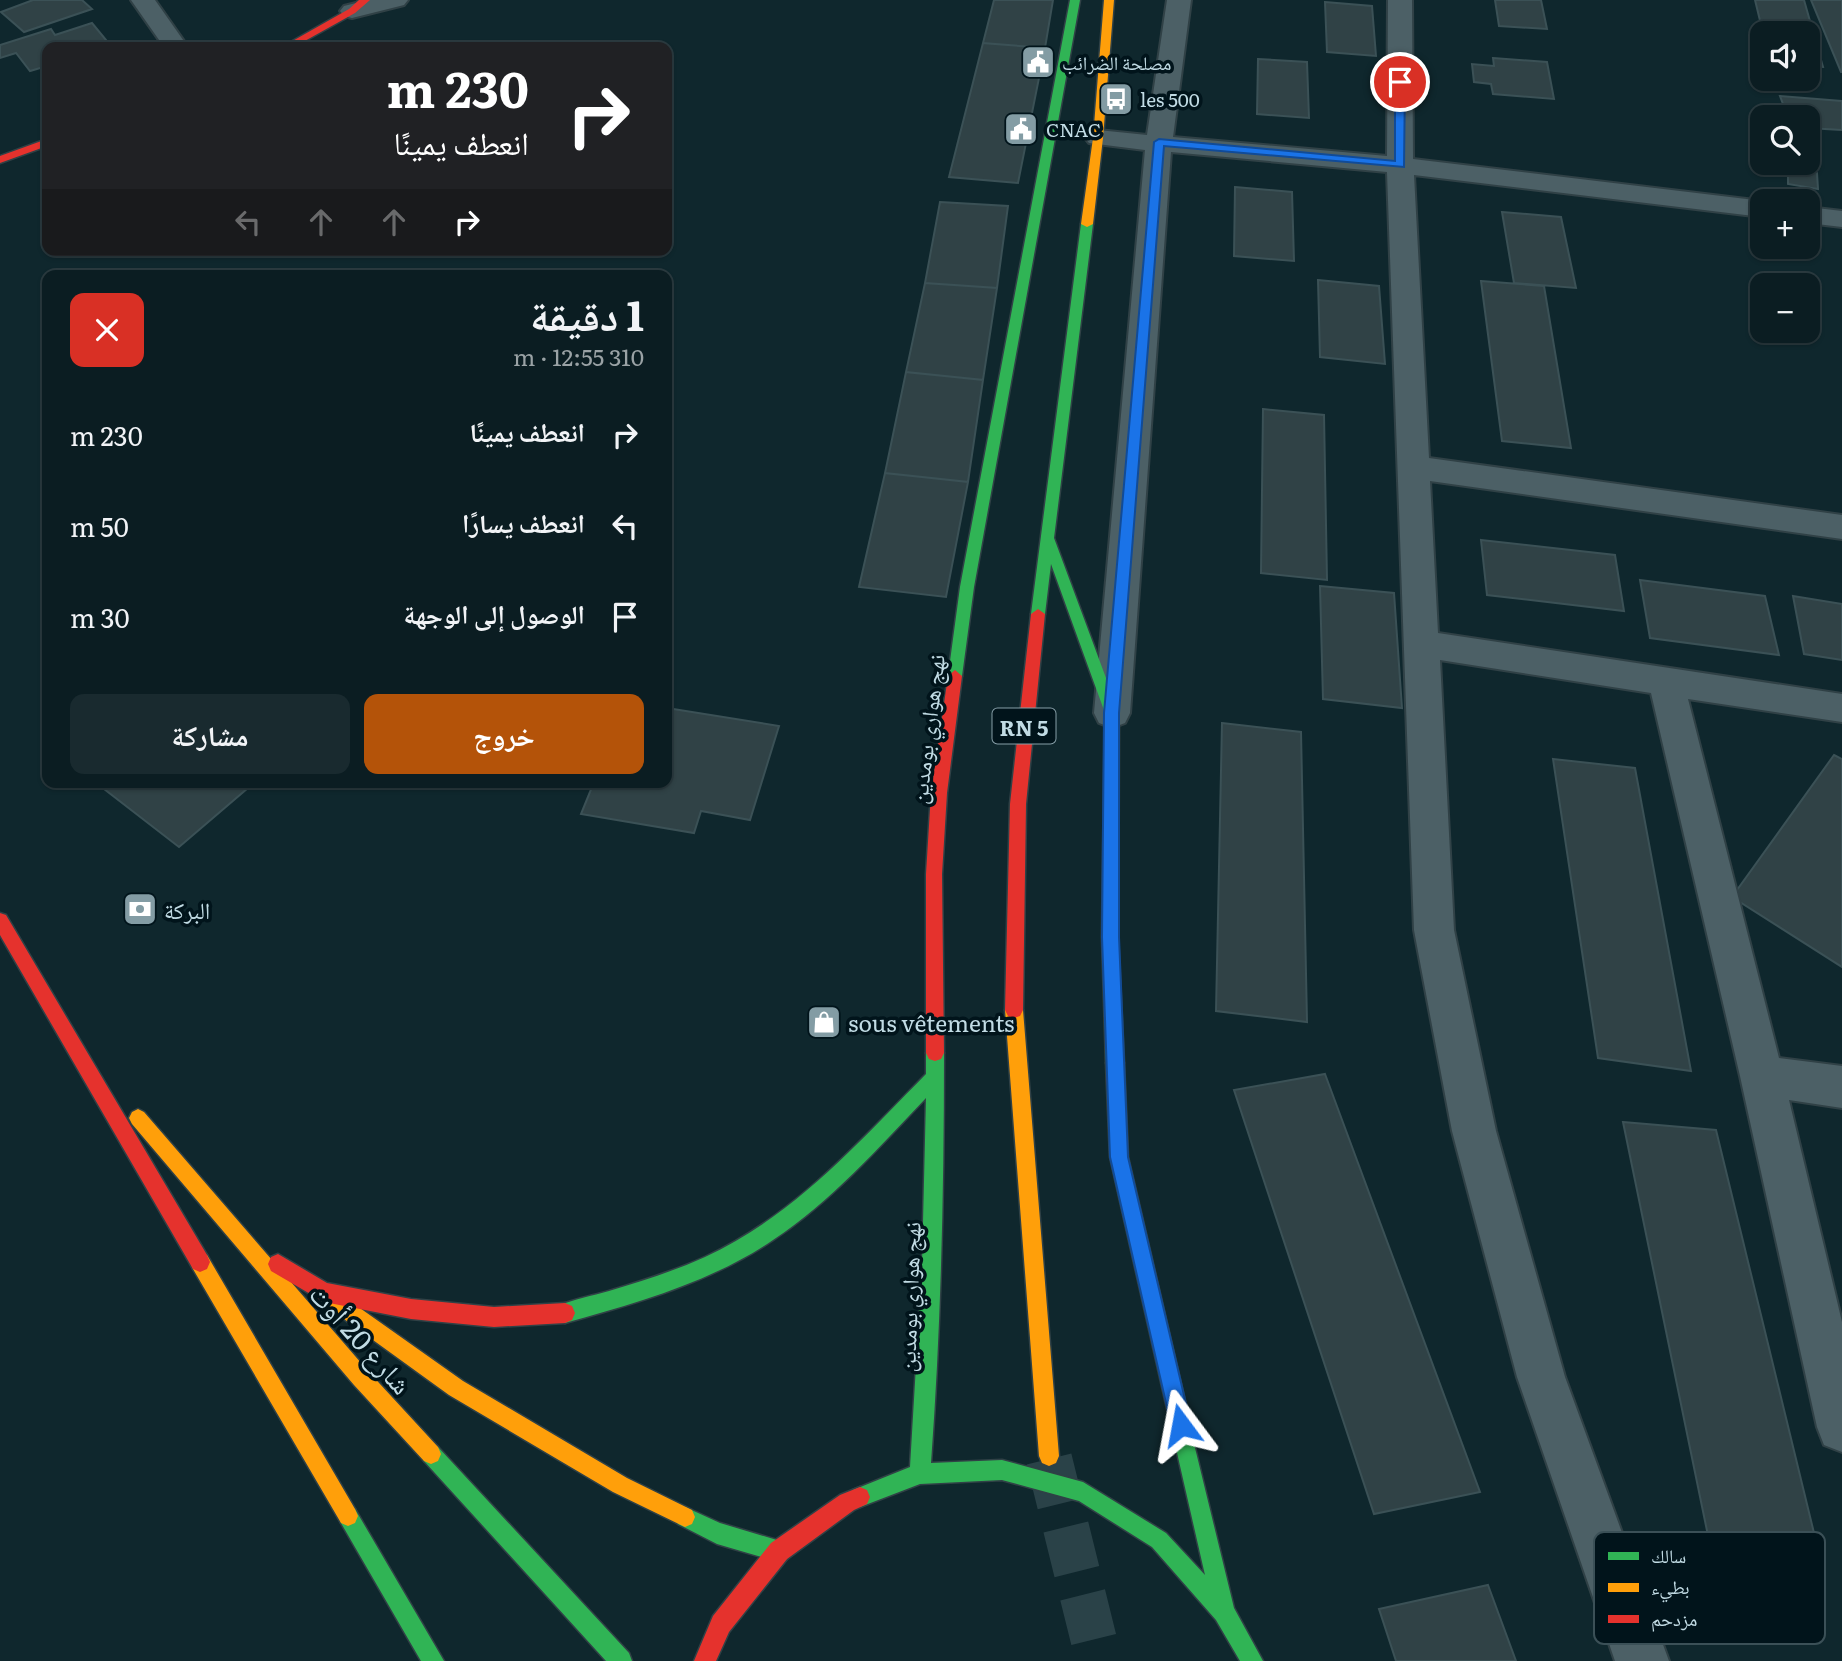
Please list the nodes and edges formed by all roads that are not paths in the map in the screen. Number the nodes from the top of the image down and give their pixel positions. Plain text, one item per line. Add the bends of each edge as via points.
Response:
1 (143, 0) edge
2 (397, 0) edge
3 (1075, 0) edge
4 (1109, 0) edge
5 (1179, 0) edge
6 (1400, 0) edge
7 (358, 6) edge
8 (172, 42) edge
9 (296, 42) edge
10 (1098, 138) junction
11 (1159, 142) junction
12 (42, 144) edge
13 (0, 160) edge
14 (1400, 165) junction
15 (1750, 208) edge
16 (1820, 216) edge
17 (1842, 219) edge
18 (1413, 467) junction
19 (1842, 527) edge
20 (1047, 534) junction
21 (1421, 644) junction
22 (1666, 681) junction
23 (1842, 708) edge
24 (1112, 713) junction
25 (0, 920) edge
26 (73, 1041) junction
27 (1762, 1076) junction
28 (933, 1078) junction
29 (1842, 1087) edge
30 (244, 1243) junction
31 (324, 1292) junction
32 (1842, 1427) edge
33 (1049, 1456) tunnel mouth
34 (920, 1474) junction
35 (1596, 1532) edge
36 (779, 1552) junction
37 (1224, 1612) junction
38 (1636, 1644) edge
39 (433, 1661) edge
40 (621, 1661) edge
41 (705, 1661) edge
42 (1252, 1661) edge
43 (1642, 1661) edge

1 - 8 street
2 - 7 street
3 - 28 main road, نهج هواري بومدين via 967,587 941,779 934,874
4 - 10 main road, RN 5
5 - 11 street
6 - 14 street
7 - 9 main road
10 - 11 street
10 - 20 main road, RN 5
11 - 14 street
11 - 24 street
12 - 13 main road
14 - 15 street
14 - 18 street
16 - 17 street
18 - 19 street
18 - 21 street
20 - 24 main road
20 - 33 main road, RN 5 via 1018,804 1013,996
21 - 22 street
21 - 35 street via 1434,930 1474,1130 1541,1377
22 - 23 street
22 - 27 street
24 - 37 main road via 1110,937 1119,1157
25 - 26 main road, شارع 20 أوت
26 - 30 main road, شارع 20 أوت
26 - 39 main road, شارع 20 أوت
27 - 29 street
27 - 32 street
28 - 31 main road via 843,1170 789,1217 738,1250 654,1287 560,1314 494,1317 411,1309
28 - 34 main road, نهج هواري بومدين via 934,1219
30 - 31 main road
30 - 40 main road, شارع 20 أوت via 361,1378
31 - 36 main road via 456,1388 598,1472 688,1520
34 - 36 main road via 846,1502
34 - 37 main road via 1002,1470 1083,1492 1160,1540
36 - 41 main road via 721,1624
37 - 42 main road
38 - 43 street

